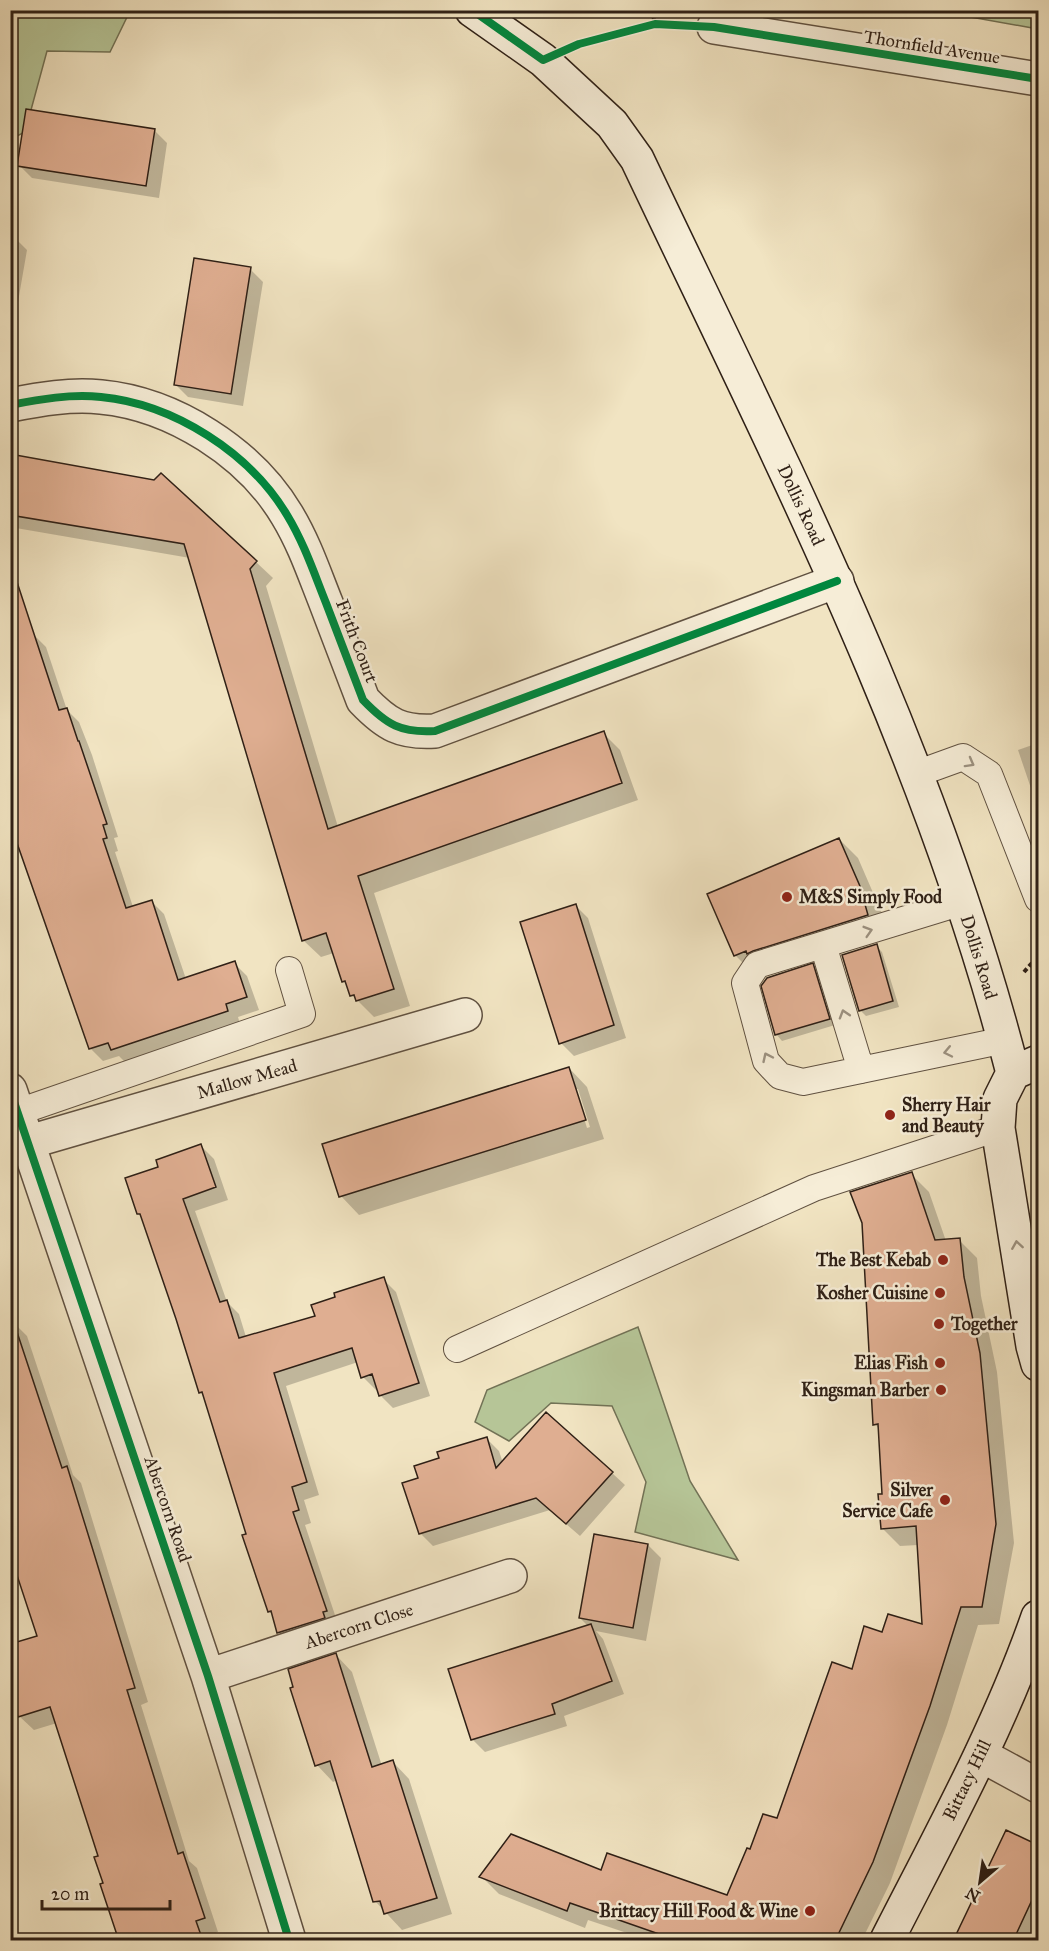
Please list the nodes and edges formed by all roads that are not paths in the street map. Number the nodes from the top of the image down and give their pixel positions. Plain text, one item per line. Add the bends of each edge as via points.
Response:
1 (472, 10) edge
2 (714, 27) road end
3 (1038, 79) edge
4 (10, 405) edge
5 (837, 581) junction
6 (916, 774) junction
7 (1038, 899) edge
8 (962, 902) junction
9 (823, 945) junction
10 (289, 970) dead end
11 (465, 1015) dead end
12 (1005, 1040) junction
13 (1026, 1068) edge
14 (861, 1070) junction
15 (14, 1101) edge
16 (998, 1128) junction
17 (29, 1142) junction
18 (457, 1348) dead end
19 (1038, 1365) edge
20 (510, 1576) dead end
21 (1038, 1617) edge
22 (208, 1676) junction
23 (981, 1755) junction
24 (1038, 1786) edge
25 (289, 1941) edge
26 (887, 1941) edge

1 - 5 street, Dollis Road via 543,60 612,124 637,159
2 - 3 street, Thornfield Avenue
4 - 5 street, Frith Court via 55,396 102,397 140,405 210,438 238,460 267,486 302,543 363,700 395,727 414,732 435,731
5 - 6 street, Dollis Road
6 -> 7 lane via 963,757 989,774
6 - 8 street, Dollis Road
9 -> 8 lane
8 - 12 street, Dollis Road
14 -> 9 lane
14 -> 9 lane via 803,1082 780,1076 766,1061 745,983 757,965
10 - 15 lane via 302,1014
11 - 17 street, Mallow Mead
12 - 13 street, Dollis Road
12 -> 14 lane
13 - 16 street via 1000,1099
15 - 17 street, Abercorn Road
16 - 18 lane via 814,1188
19 -> 16 street
17 - 22 street, Abercorn Road
20 - 22 street, Abercorn Close
21 - 23 street, Bittacy Hill
22 - 25 street, Abercorn Road
23 - 24 street
23 - 26 street, Bittacy Hill

